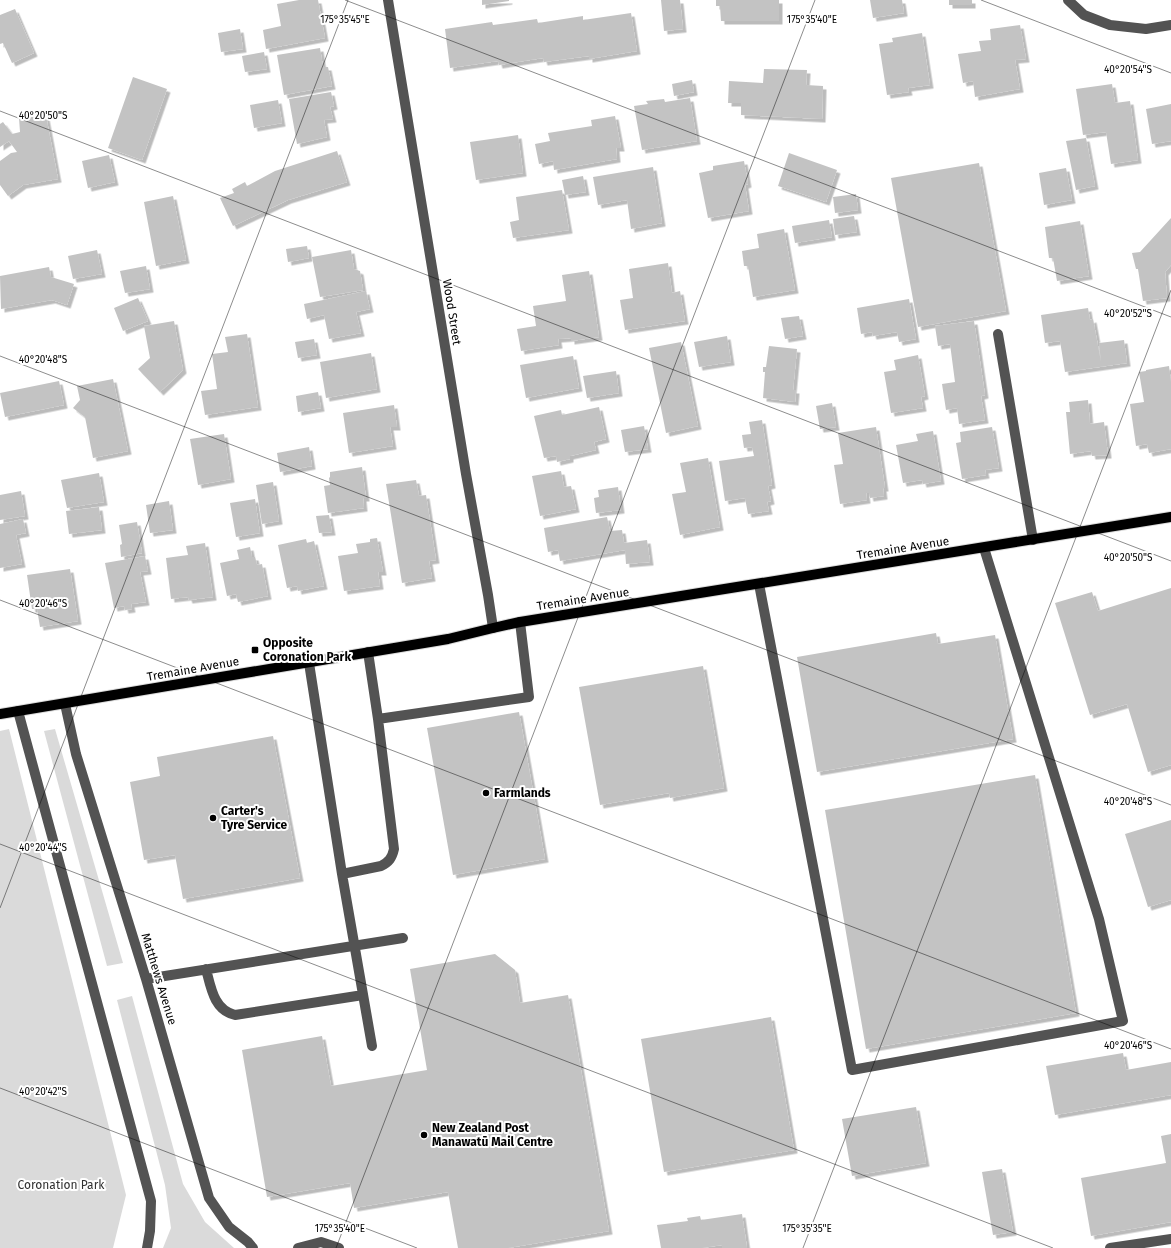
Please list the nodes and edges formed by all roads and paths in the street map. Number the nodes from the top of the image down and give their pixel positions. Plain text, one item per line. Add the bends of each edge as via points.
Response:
1 (388, 0) edge
2 (1068, 0) edge
3 (1171, 25) edge
4 (998, 334) dead end
5 (1171, 517) edge
6 (1033, 540) junction
7 (984, 548) junction
8 (759, 584) junction
9 (520, 622) junction
10 (493, 628) junction
11 (368, 652) junction
12 (309, 662) junction
13 (65, 704) junction
14 (18, 711) junction
15 (0, 714) edge
16 (378, 718) junction
17 (342, 874) junction
18 (403, 938) dead end
19 (355, 946) junction
20 (206, 969) junction
21 (146, 979) junction
22 (363, 995) junction
23 (372, 1046) dead end
24 (1171, 1239) edge
25 (147, 1248) edge
26 (253, 1248) edge
27 (298, 1248) edge
28 (339, 1248) edge
29 (1110, 1248) edge

1 - 10 street, Wood Street
2 - 3 street via 1084,15 1110,25 1146,29
4 - 6 street
5 - 6 main road, Tremaine Avenue
6 - 7 main road, Tremaine Avenue
7 - 8 main road, Tremaine Avenue
7 - 8 street via 1099,919 1123,1021 852,1070
8 - 9 main road, Tremaine Avenue
9 - 10 main road, Tremaine Avenue
9 - 16 street via 529,697
10 - 11 main road, Tremaine Avenue via 448,639
11 - 12 main road, Tremaine Avenue
11 - 16 street
12 - 13 main road, Tremaine Avenue
12 - 17 street
13 - 14 main road, Tremaine Avenue
13 - 21 street, Matthews Avenue via 76,754
14 - 15 main road, Tremaine Avenue
14 - 25 street via 151,1202
16 - 17 street via 394,849 391,858 381,866
17 - 19 street
18 - 19 street
19 - 20 street
19 - 22 street
20 - 21 street
20 - 22 street via 213,995 219,1005 235,1015
21 - 26 street, Matthews Avenue via 209,1198 229,1227
22 - 23 street
24 - 29 street
27 - 28 street via 320,1242

